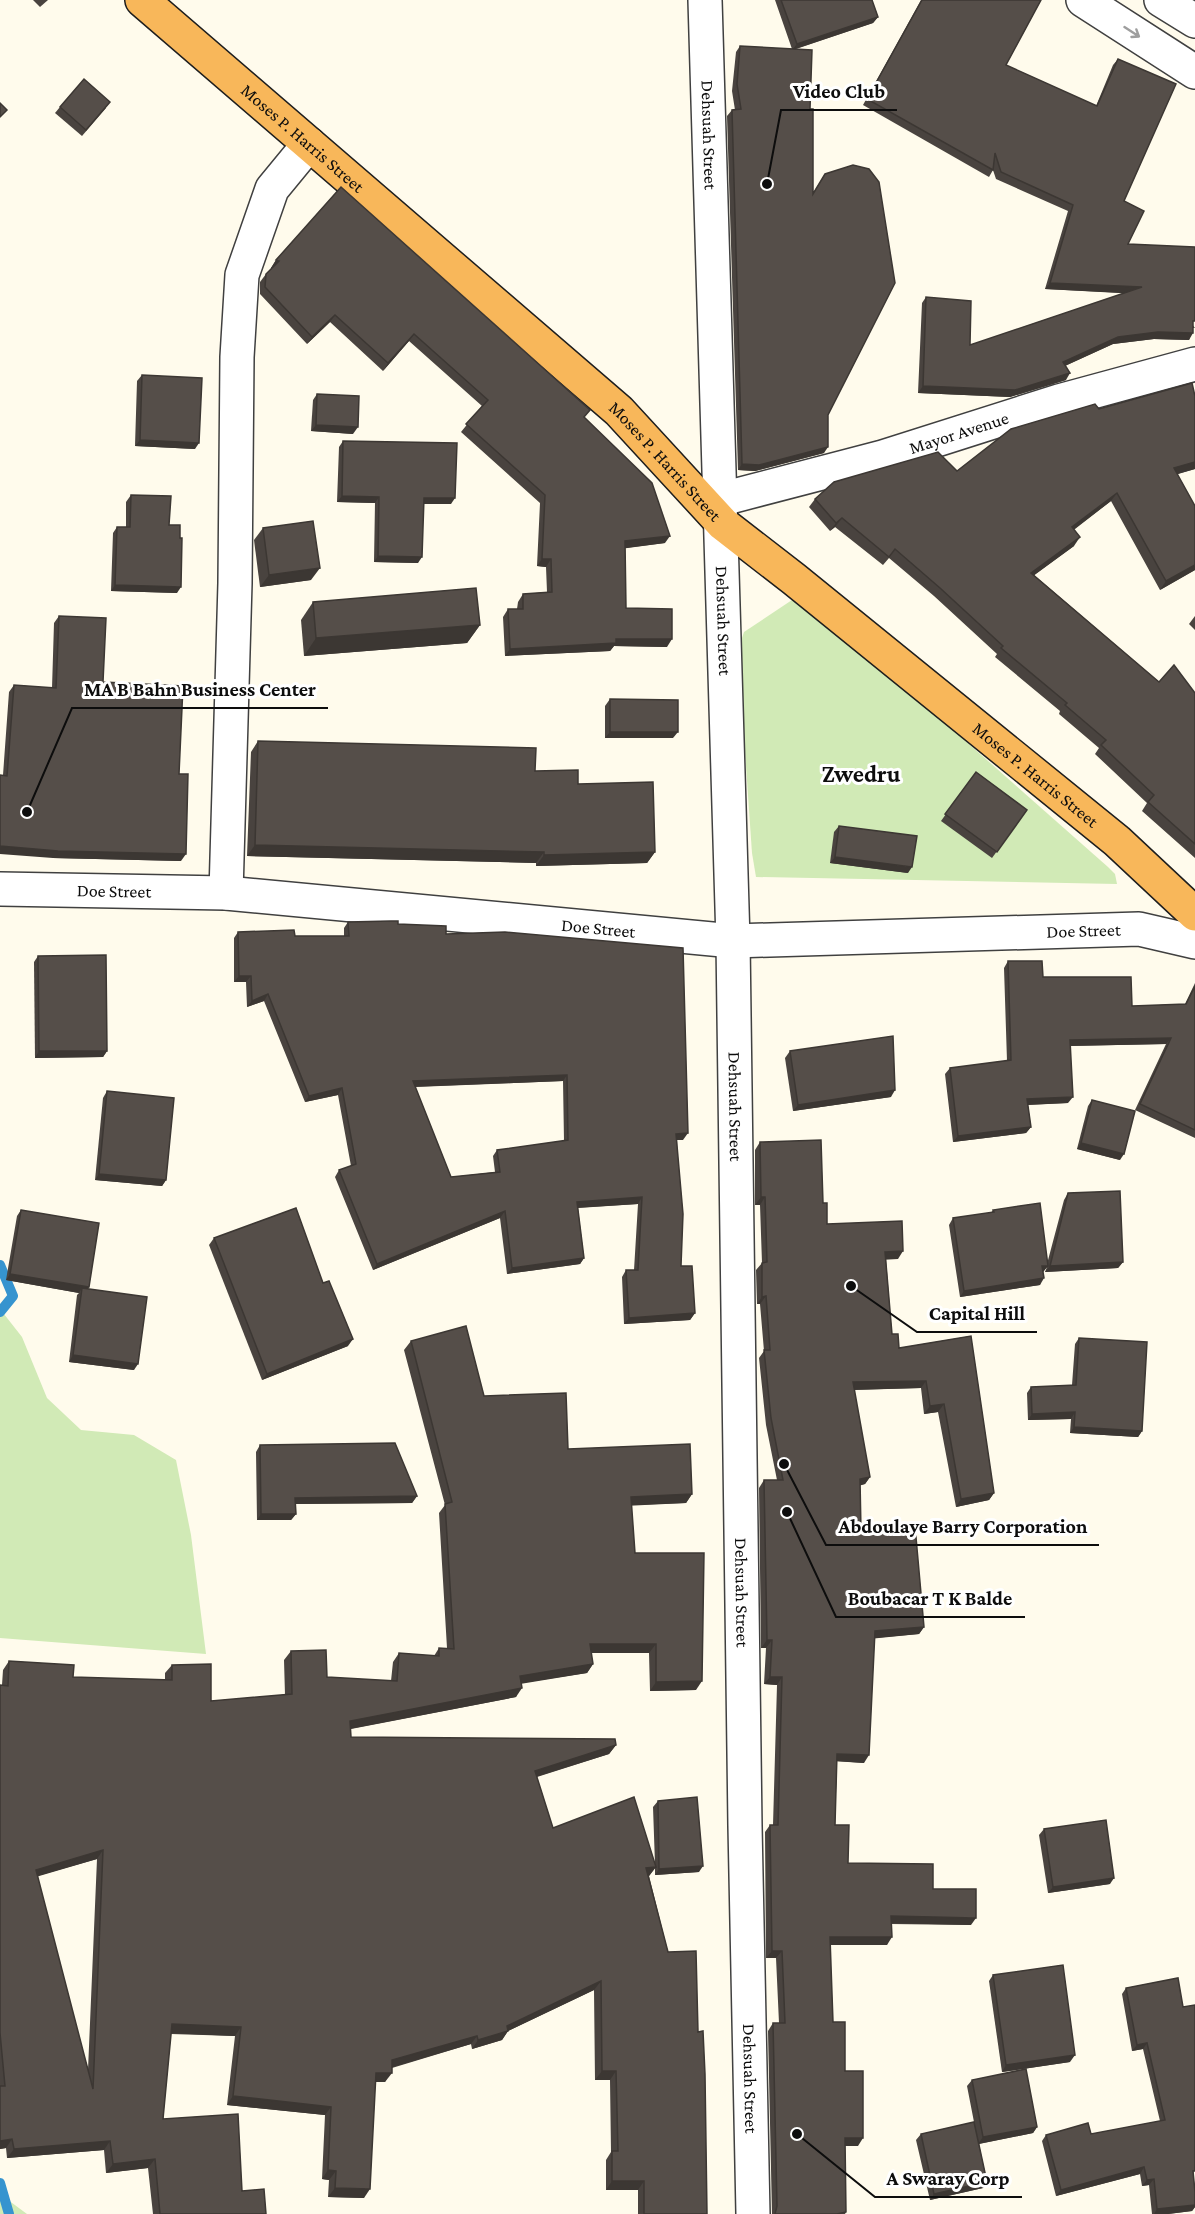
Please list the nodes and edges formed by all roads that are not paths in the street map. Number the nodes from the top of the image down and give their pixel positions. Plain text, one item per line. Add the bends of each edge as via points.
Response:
1 (142, 0) edge
2 (705, 0) edge
3 (1083, 0) edge
4 (1161, 0) edge
5 (1195, 21) edge
6 (1195, 72) edge
7 (309, 144) junction
8 (1195, 363) edge
9 (722, 512) junction
10 (0, 889) edge
11 (226, 893) junction
12 (1195, 914) edge
13 (734, 941) junction
14 (1195, 942) edge
15 (753, 2214) edge

1 - 7 highway, Moses P. Harris Street
2 - 9 street, Dehsuah Street
3 -> 6 street
4 - 5 street
7 - 9 highway, Moses P. Harris Street via 619,411
7 - 11 street via 272,189 242,275
8 - 9 street, Mayor Avenue via 1059,401
9 - 12 highway, Moses P. Harris Street via 1117,841
9 - 13 street, Dehsuah Street
10 - 11 street, Doe Street
11 - 13 street, Doe Street
13 - 14 street, Doe Street via 1139,929
13 - 15 street, Dehsuah Street

